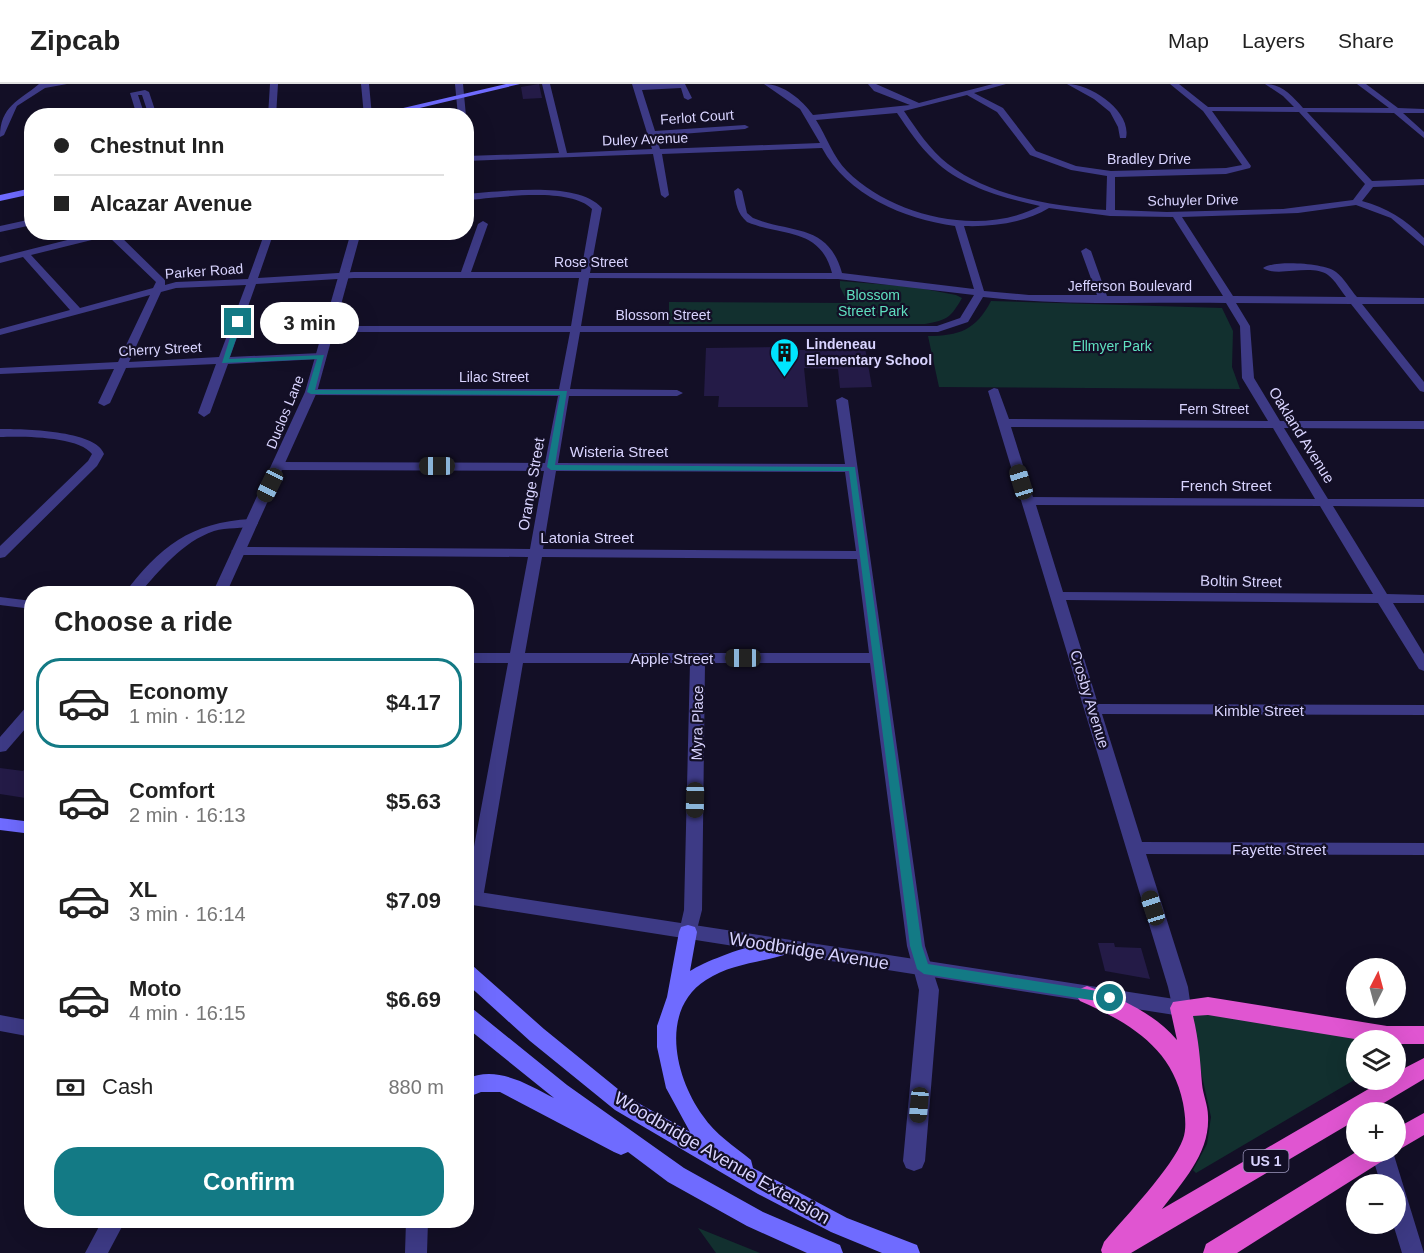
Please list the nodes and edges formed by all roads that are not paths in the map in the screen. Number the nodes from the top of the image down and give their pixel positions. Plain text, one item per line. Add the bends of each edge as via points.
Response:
1 (63, 84) edge
2 (274, 84) edge
3 (365, 84) edge
4 (459, 84) edge
5 (516, 84) edge
6 (546, 84) edge
7 (768, 84) edge
8 (872, 84) edge
9 (1002, 84) edge
10 (1071, 84) edge
11 (1174, 84) edge
12 (1269, 84) edge
13 (1361, 84) edge
14 (44, 85) edge
15 (637, 86) edge
16 (968, 93) junction
17 (460, 97) junction
18 (688, 98) dead end
19 (920, 106) junction
20 (139, 108) edge
21 (150, 108) edge
22 (272, 108) edge
23 (367, 108) edge
24 (410, 108) edge
25 (461, 108) edge
26 (1206, 109) junction
27 (899, 110) junction
28 (1301, 110) junction
29 (1396, 111) junction
30 (1424, 111) edge
31 (811, 118) junction
32 (745, 127) dead end
33 (651, 134) junction
34 (0, 135) edge
35 (1122, 136) dead end
36 (1424, 136) edge
37 (825, 145) junction
38 (657, 152) junction
39 (564, 156) junction
40 (474, 159) edge
41 (1111, 174) junction
42 (1424, 182) edge
43 (1370, 184) junction
44 (738, 191) dead end
45 (24, 193) edge
46 (665, 195) dead end
47 (474, 197) edge
48 (0, 198) edge
49 (1356, 202) junction
50 (1048, 205) junction
51 (1110, 213) junction
52 (1176, 215) junction
53 (24, 221) edge
54 (24, 222) edge
55 (0, 224) edge
56 (483, 224) dead end
57 (959, 225) junction
58 (0, 229) edge
59 (82, 240) edge
60 (118, 240) edge
61 (267, 240) edge
62 (354, 240) edge
63 (1424, 243) edge
64 (1086, 251) dead end
65 (25, 254) junction
66 (0, 260) edge
67 (1268, 268) dead end
68 (465, 275) junction
69 (585, 276) junction
70 (838, 276) junction
71 (344, 277) junction
72 (252, 282) junction
73 (160, 289) junction
74 (980, 294) junction
75 (1104, 300) junction
76 (1230, 300) junction
77 (1354, 301) junction
78 (1424, 301) edge
79 (77, 311) junction
80 (329, 329) junction
81 (576, 330) junction
82 (0, 332) edge
83 (321, 356) junction
84 (224, 361) junction
85 (123, 366) junction
86 (0, 371) edge
87 (1424, 389) edge
88 (994, 391) dead end
89 (311, 392) junction
90 (564, 393) junction
91 (677, 393) dead end
92 (842, 400) dead end
93 (104, 403) dead end
94 (204, 413) dead end
95 (1004, 423) junction
96 (1276, 424) junction
97 (1424, 425) edge
98 (0, 434) edge
99 (279, 466) junction
100 (551, 467) junction
101 (852, 468) junction
102 (1027, 501) junction
103 (1325, 502) junction
104 (1424, 503) edge
105 (251, 523) junction
106 (238, 551) junction
107 (535, 553) junction
108 (0, 554) edge
109 (864, 555) junction
110 (138, 586) edge
111 (223, 586) edge
112 (1057, 596) junction
113 (1384, 599) junction
114 (1424, 600) edge
115 (0, 601) edge
116 (24, 604) edge
117 (474, 658) edge
118 (518, 658) junction
119 (698, 658) junction
120 (877, 658) junction
121 (1424, 666) edge
122 (1093, 709) junction
123 (1424, 710) edge
124 (24, 719) edge
125 (0, 747) edge
126 (0, 824) edge
127 (24, 827) edge
128 (1134, 848) junction
129 (1424, 849) edge
130 (474, 874) edge
131 (474, 900) edge
132 (688, 932) junction
133 (783, 948) junction
134 (924, 969) junction
135 (474, 978) edge
136 (676, 995) junction
137 (1087, 995) junction
138 (1180, 1008) junction
139 (474, 1021) edge
140 (0, 1023) edge
141 (24, 1028) edge
142 (1424, 1035) edge
143 (1424, 1068) edge
144 (474, 1086) edge
145 (1191, 1086) junction
146 (1424, 1123) edge
147 (1406, 1134) edge
148 (914, 1161) dead end
149 (1360, 1162) edge
150 (676, 1175) junction
151 (766, 1187) junction
152 (110, 1228) edge
153 (417, 1228) edge
154 (1406, 1230) edge
155 (1110, 1251) edge
156 (96, 1253) edge
157 (416, 1253) edge
158 (832, 1253) edge
159 (909, 1253) edge
160 (1215, 1253) edge
161 (1413, 1253) edge

1 - 14 street
2 - 22 street
3 - 23 street
4 - 17 street
5 - 17 main road
6 - 39 street
7 - 31 street via 794,100
8 - 19 street
9 - 16 street
10 - 35 street via 1114,112
11 - 26 street, Bradley Drive
12 - 28 street
13 - 29 street
14 - 34 street via 14,105
15 - 18 street via 684,86
15 - 33 street
16 - 19 street
16 - 41 street, Bradley Drive via 1000,110 1033,153 1074,168
17 - 24 main road
17 - 25 street
19 - 27 street
20 - 21 street via 134,93 141,91 145,92
26 - 28 street
26 - 41 street, Bradley Drive via 1247,166 1226,171
27 - 31 street
27 - 50 street, Schuyler Drive via 932,154 954,172 995,190
28 - 29 street
28 - 43 street
29 - 30 street
29 - 36 street
31 - 37 street
32 - 33 street, Ferlot Court
33 - 38 street
37 - 38 street, Duley Avenue
37 - 57 street via 842,171 893,207 917,217
38 - 39 street, Duley Avenue
38 - 46 street
39 - 40 street, Duley Avenue
41 - 51 street
42 - 43 street
43 - 49 street
44 - 70 street via 748,219 818,240 830,254
45 - 48 main road
47 - 69 street, Orange Street via 554,194 590,200 597,208
49 - 52 street, Schuyler Drive via 1321,210
49 - 63 street via 1402,219
50 - 51 street, Schuyler Drive
50 - 57 street via 1003,221
51 - 52 street, Schuyler Drive
52 - 76 street, Oakland Avenue
53 - 55 street
54 - 58 street
56 - 68 street
57 - 74 street
59 - 65 street
60 - 73 street via 162,282
61 - 72 street
62 - 71 street, Duclos Lane
64 - 75 street
65 - 66 street
65 - 79 street
67 - 77 street via 1299,267 1329,272
68 - 69 street, Rose Street
68 - 71 street, Rose Street
69 - 70 street, Rose Street
69 - 81 street, Orange Street
70 - 74 street, Jefferson Boulevard via 895,279
71 - 72 street, Parker Road
71 - 80 street, Duclos Lane
72 - 73 street, Parker Road
72 - 84 street
73 - 79 street, Parker Road
73 - 85 street
74 - 75 street, Jefferson Boulevard
74 - 81 street, Blossom Street via 964,320 926,331
75 - 76 street, Jefferson Boulevard
76 - 77 street, Jefferson Boulevard
76 - 96 street, Oakland Avenue via 1245,326 1248,378
77 - 78 street, Jefferson Boulevard
77 - 87 street
79 - 82 street, Parker Road
80 - 81 street, Blossom Street
80 - 83 street, Duclos Lane
81 - 90 street, Orange Street
83 - 84 street, Cherry Street
83 - 89 street, Duclos Lane
84 - 85 street, Cherry Street
84 - 94 street
85 - 86 street, Cherry Street
85 - 93 street
88 - 95 street, Crosby Avenue
89 - 90 street, Lilac Street
89 - 99 street, Duclos Lane
90 - 91 street, Lilac Street
90 - 100 street, Orange Street
92 - 101 street
95 - 96 street, Fern Street
95 - 102 street, Crosby Avenue
96 - 97 street, Fern Street
96 - 103 street, Oakland Avenue
98 - 108 street via 86,442 98,454
99 - 100 street, Wisteria Street
99 - 105 street, Duclos Lane
100 - 101 street, Wisteria Street
100 - 107 street, Orange Street
101 - 109 street
102 - 103 street, French Street
102 - 112 street, Crosby Avenue
103 - 104 street, French Street
103 - 113 street, Oakland Avenue
105 - 106 street, Duclos Lane
105 - 110 street via 218,524 190,537 166,555
106 - 107 street, Latonia Street
106 - 111 street, Duclos Lane
107 - 109 street, Latonia Street
107 - 118 street, Orange Street
109 - 120 street
112 - 113 street, Boltin Street
112 - 122 street, Crosby Avenue
113 - 114 street, Boltin Street
113 - 121 street, Oakland Avenue
115 - 116 street
117 - 118 street, Apple Street
118 - 119 street, Apple Street
118 - 130 street, Orange Street
119 - 120 street, Apple Street
119 - 132 street, Myra Place via 693,910
120 - 134 street via 916,946
122 - 123 street, Kimble Street
122 - 128 street, Crosby Avenue
124 - 125 street
126 - 127 main road
128 - 129 street, Fayette Street
128 - 138 street, Crosby Avenue via 1178,987
131 - 132 street, Woodbridge Avenue
132 - 133 street, Woodbridge Avenue
132 - 136 main road
133 - 134 street, Woodbridge Avenue
133 - 136 main road via 715,966 695,977
134 - 137 street, Woodbridge Avenue
134 - 148 street via 929,990
135 - 151 main road, Woodbridge Avenue Extension via 622,1104
136 - 151 main road via 666,1052 677,1090 697,1125
137 - 138 street, Woodbridge Avenue
137 - 145 highway via 1152,1028 1171,1049
138 - 142 highway via 1208,1006 1387,1035
138 - 145 highway via 1190,1050
139 - 150 main road, Woodbridge Avenue Extension via 560,1091
140 - 141 street
143 - 155 highway, US 1
144 - 150 main road via 490,1082 513,1087
145 - 155 highway via 1197,1115 1195,1139 1182,1166
146 - 147 highway
149 - 160 highway
150 - 158 main road, Woodbridge Avenue Extension via 755,1219
151 - 159 main road, Woodbridge Avenue Extension via 839,1225
152 - 156 street
153 - 157 street
154 - 161 street

